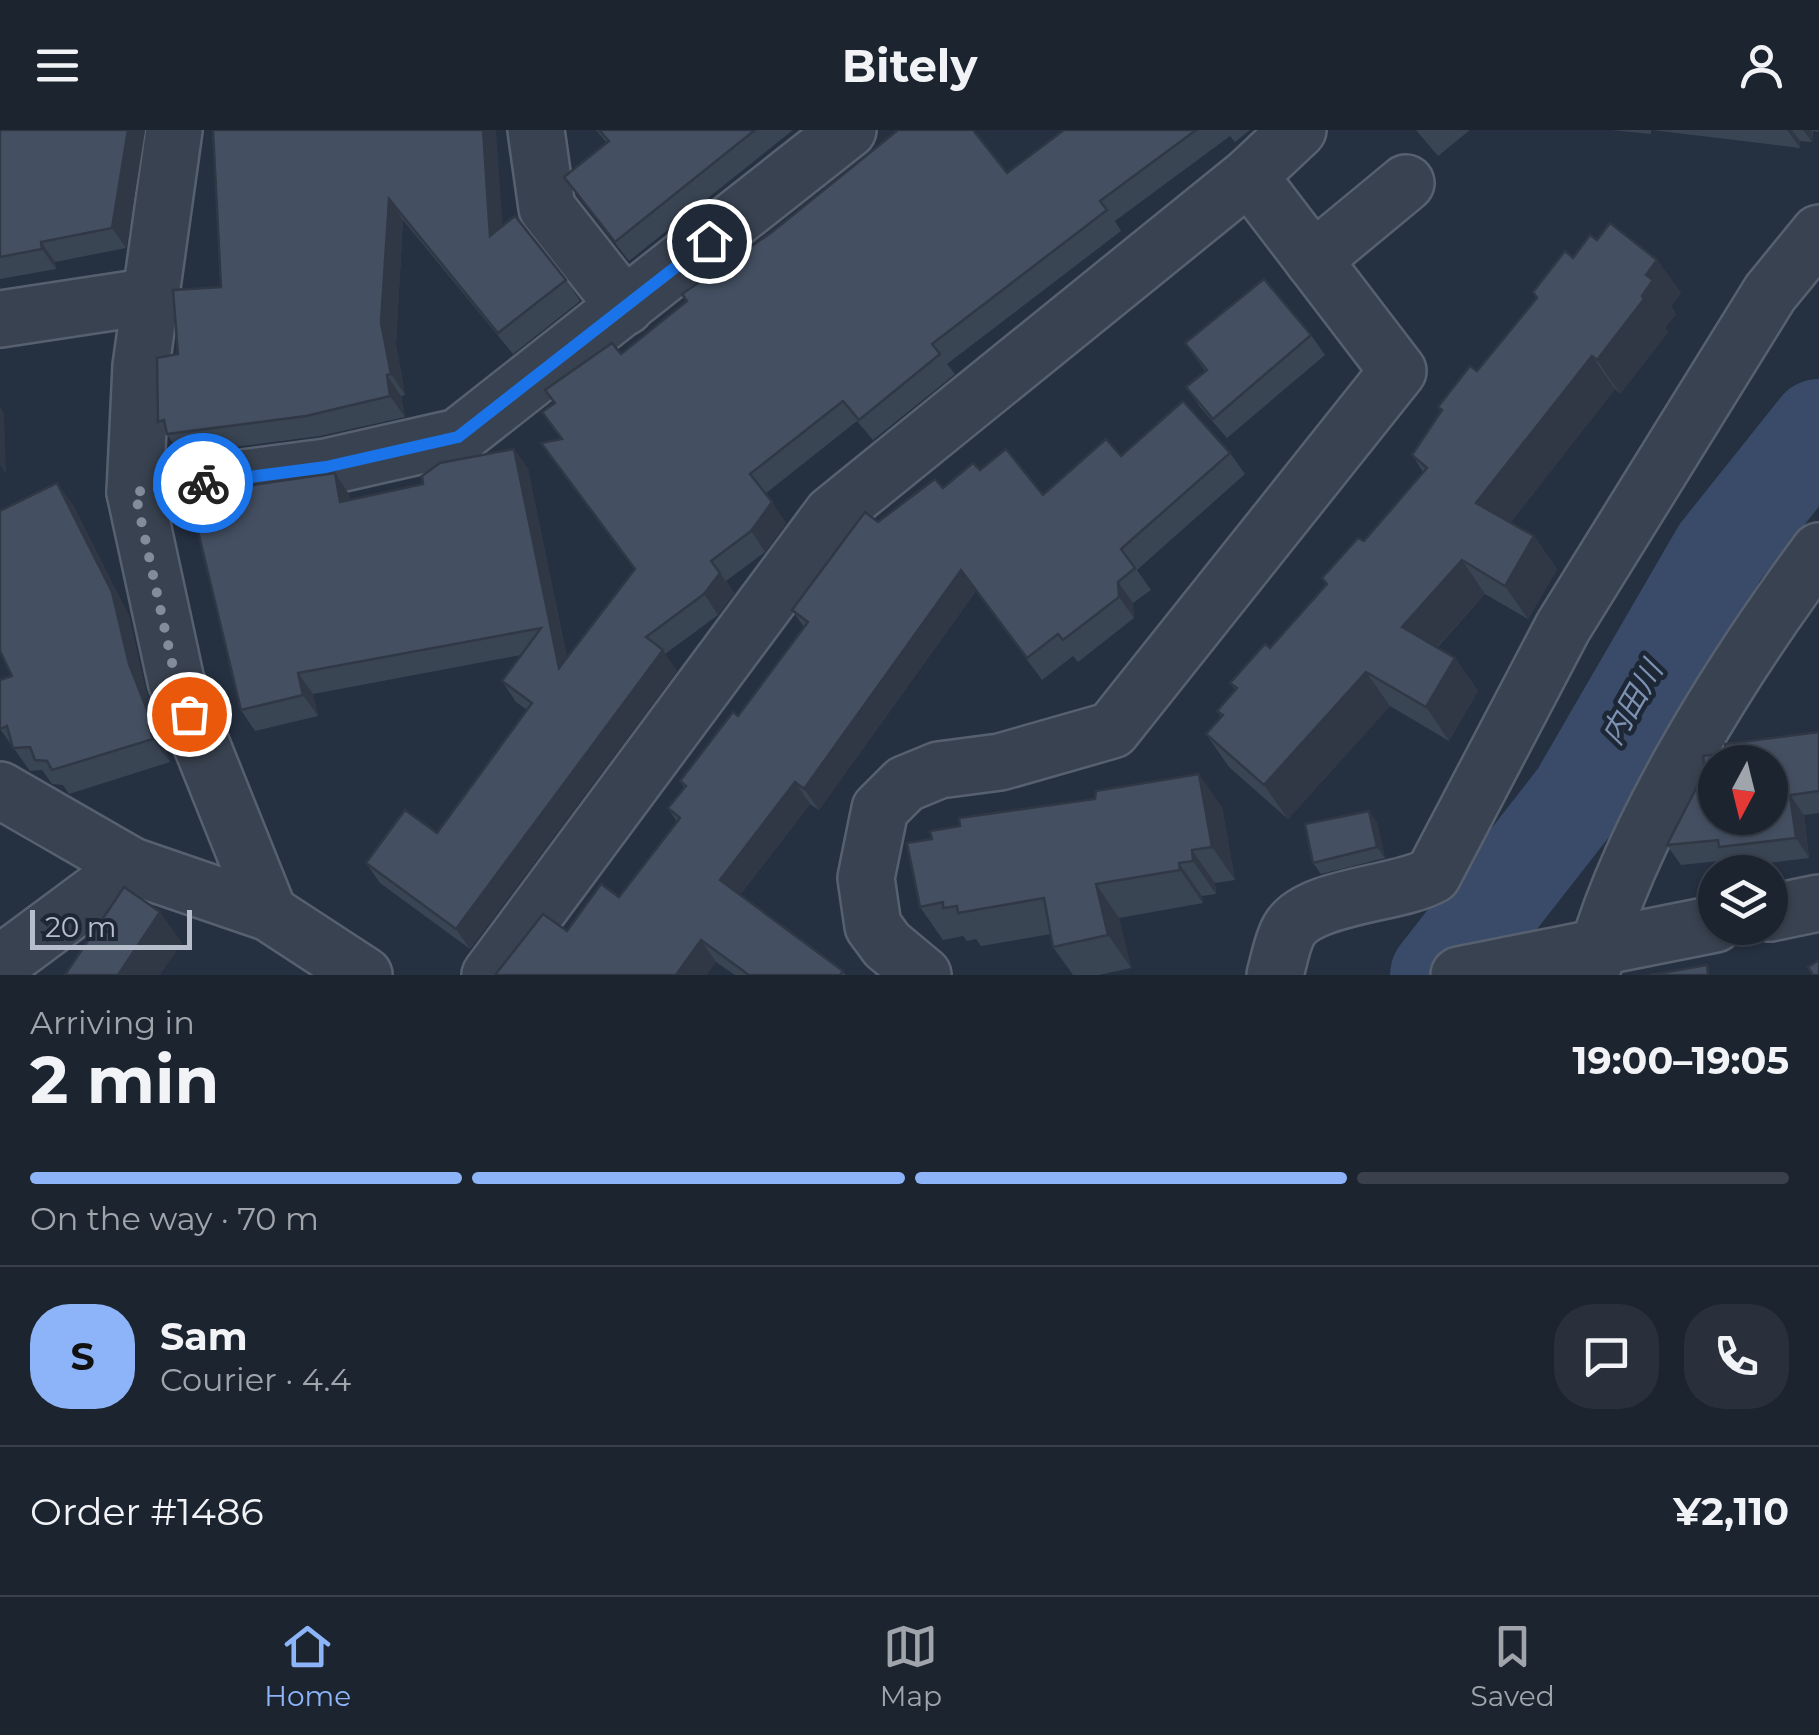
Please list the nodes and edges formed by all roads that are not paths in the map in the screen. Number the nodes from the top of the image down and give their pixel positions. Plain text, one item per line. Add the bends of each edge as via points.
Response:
1 (174, 130) edge
2 (536, 130) edge
3 (848, 130) edge
4 (1298, 130) edge
5 (1249, 176) junction
6 (1406, 183) dead end
7 (1819, 232) edge
8 (1313, 260) junction
9 (152, 296) junction
10 (625, 307) junction
11 (0, 318) edge
12 (135, 492) junction
13 (1819, 550) edge
14 (0, 790) edge
15 (132, 866) junction
16 (1819, 903) edge
17 (1788, 909) edge
18 (269, 914) junction
19 (1698, 929) edge
20 (1594, 961) edge
21 (0, 964) edge
22 (364, 975) edge
23 (490, 975) edge
24 (923, 975) edge
25 (1276, 975) edge
26 (1458, 975) edge

1 - 9 street
2 - 10 street via 547,208
3 - 10 street
4 - 5 street
5 - 8 street
5 - 23 street via 832,514
6 - 8 street
7 - 25 street via 1770,293 1563,627 1433,875 1414,886 1317,909 1289,927
8 - 24 street via 1398,371 1112,730 1000,762 939,770 905,784 880,809 866,878 873,926 886,946
9 - 11 street
9 - 12 street
10 - 12 street via 458,437 326,467
12 - 18 street via 176,681
13 - 20 street via 1643,834
14 - 15 street
15 - 18 street
15 - 21 street
16 - 17 street
18 - 22 street
19 - 20 street
20 - 26 street

